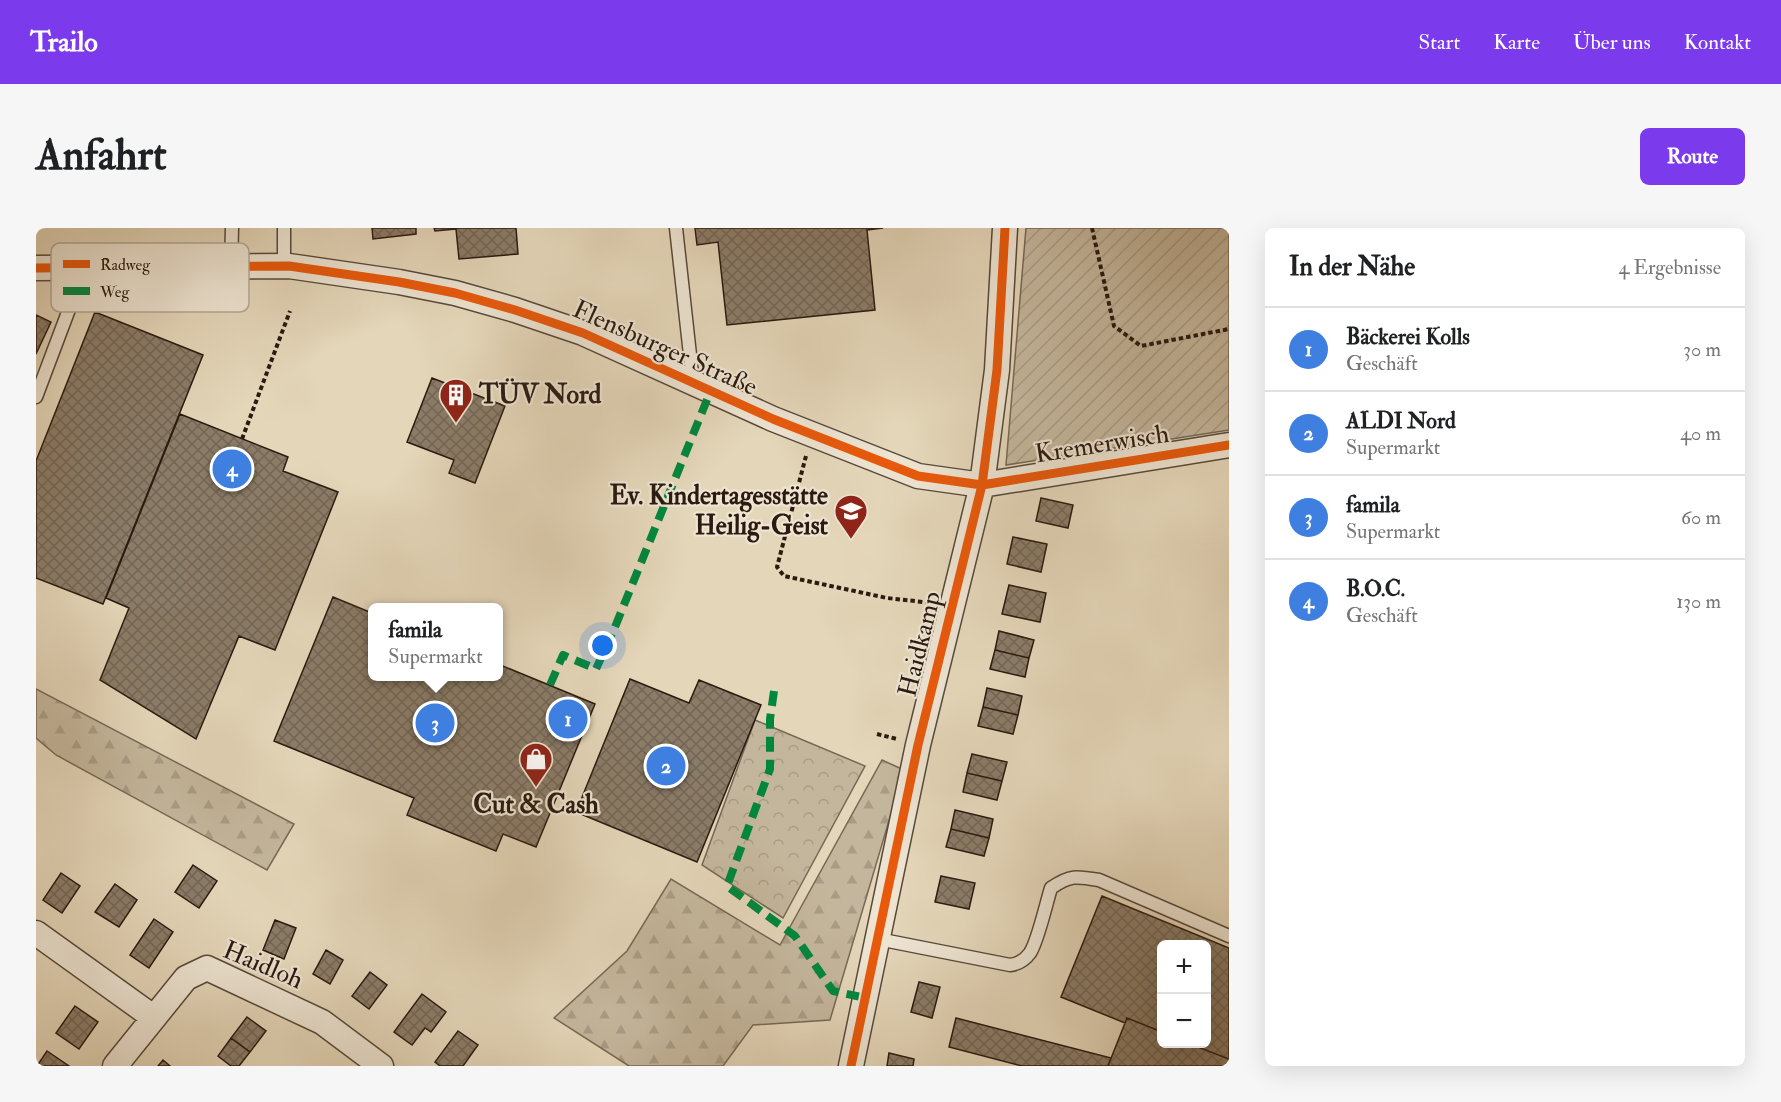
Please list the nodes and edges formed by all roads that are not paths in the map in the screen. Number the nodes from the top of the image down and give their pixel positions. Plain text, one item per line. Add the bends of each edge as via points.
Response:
1 (232, 228) edge
2 (284, 228) edge
3 (676, 228) edge
4 (1005, 228) edge
5 (232, 243) edge
6 (249, 266) edge
7 (284, 266) junction
8 (36, 268) edge
9 (51, 268) edge
10 (69, 312) edge
11 (693, 382) junction
12 (36, 397) edge
13 (1229, 445) edge
14 (982, 485) junction
15 (36, 933) edge
16 (1229, 936) edge
17 (878, 939) junction
18 (153, 1017) junction
19 (115, 1066) edge
20 (381, 1066) edge
21 (851, 1066) edge

1 - 5 lane
2 - 7 lane
3 - 11 lane
4 - 14 street, Haidkamp via 997,370
6 - 7 street, Flensburger Straße
7 - 11 street, Flensburger Straße via 455,293 583,333
8 - 9 street, Flensburger Straße
10 - 12 lane
11 - 14 street, Flensburger Straße via 812,435 918,476
13 - 14 street, Kremerwisch
14 - 17 street, Haidkamp via 918,745
15 - 18 street
16 - 17 lane via 1085,877 1067,878 1051,888 1030,954 1017,964
17 - 21 street, Haidkamp
18 - 19 street, Haidloh
18 - 20 street, Haidloh via 186,978 207,968 322,1022

